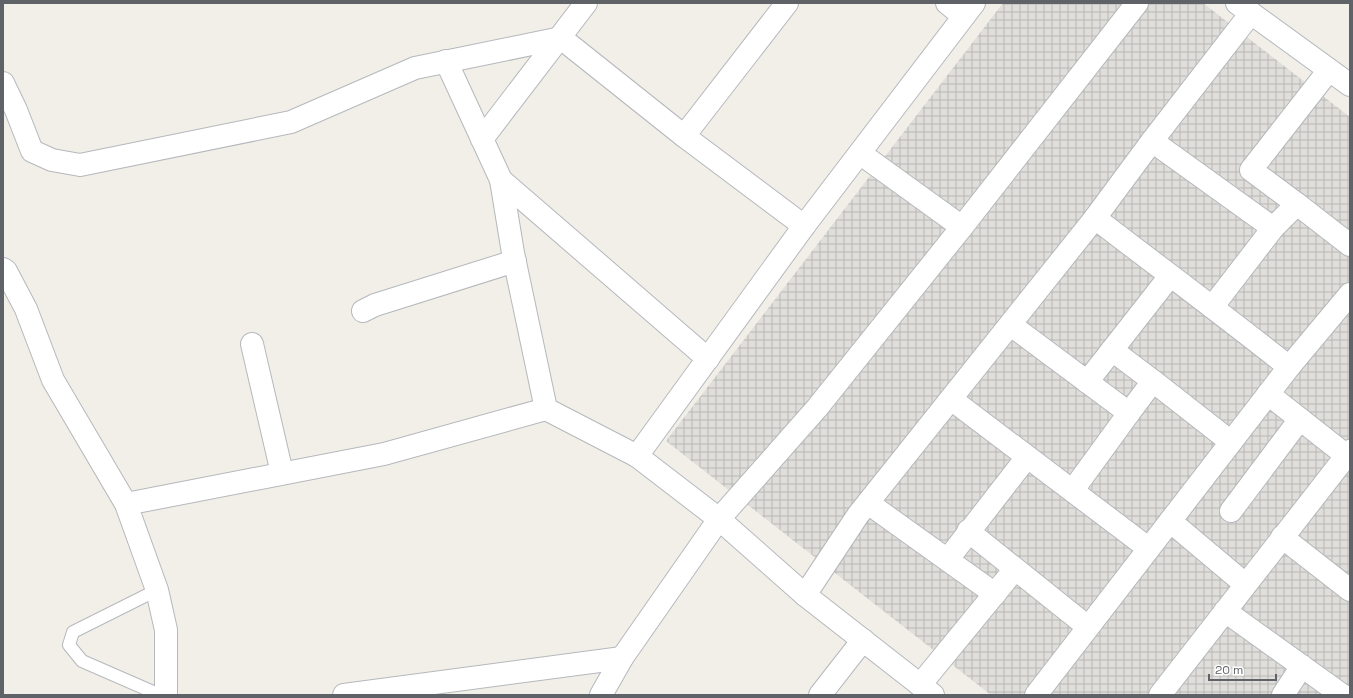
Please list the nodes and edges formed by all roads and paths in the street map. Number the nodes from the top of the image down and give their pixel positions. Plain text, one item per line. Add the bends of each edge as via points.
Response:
1 (586, 3) edge
2 (787, 3) edge
3 (1137, 3) edge
4 (962, 7) edge
5 (1244, 8) edge
6 (561, 38) junction
7 (446, 61) junction
8 (1329, 70) junction
9 (3, 83) edge
10 (1350, 85) edge
11 (684, 136) junction
12 (482, 139) junction
13 (1152, 141) junction
14 (861, 154) junction
15 (1251, 170) junction
16 (501, 180) junction
17 (1229, 197) junction
18 (1296, 204) junction
19 (1095, 218) junction
20 (804, 226) junction
21 (962, 227) junction
22 (1273, 228) junction
23 (1350, 245) edge
24 (515, 261) junction
25 (3, 269) edge
26 (1170, 276) junction
27 (1350, 294) edge
28 (1213, 306) junction
29 (363, 311) dead end
30 (1011, 325) junction
31 (252, 344) dead end
32 (1112, 350) junction
33 (708, 359) junction
34 (1289, 366) junction
35 (1153, 381) junction
36 (1087, 382) junction
37 (1268, 394) junction
38 (951, 399) junction
39 (546, 409) junction
40 (1129, 413) junction
41 (1300, 419) junction
42 (1231, 442) junction
43 (1348, 453) edge
44 (637, 456) junction
45 (1027, 456) junction
46 (282, 473) junction
47 (1073, 490) junction
48 (868, 503) junction
49 (126, 504) junction
50 (1231, 511) dead end
51 (719, 519) junction
52 (1170, 521) junction
53 (968, 531) junction
54 (1282, 537) junction
55 (1148, 548) junction
56 (948, 559) junction
57 (1015, 569) junction
58 (1245, 584) junction
59 (157, 590) junction
60 (1350, 590) edge
61 (994, 594) junction
62 (805, 595) junction
63 (1225, 611) junction
64 (1088, 627) junction
65 (863, 640) junction
66 (622, 658) junction
67 (1302, 666) junction
68 (926, 690) edge
69 (160, 695) edge
70 (166, 695) edge
71 (344, 695) edge
72 (601, 695) edge
73 (820, 695) edge
74 (1036, 695) edge
75 (1160, 695) edge
76 (1283, 695) edge
77 (1342, 695) edge

1 - 6 street
2 - 11 street
3 - 21 street
4 - 14 street
5 - 8 street
5 - 13 street
6 - 7 street
6 - 11 street
6 - 12 street
7 - 9 street via 415,68 291,122 80,165 52,160 32,151
7 - 12 street
8 - 10 street
8 - 15 street
11 - 20 street
12 - 16 street
13 - 17 street
13 - 19 street
14 - 20 street
14 - 21 street
15 - 17 street
15 - 18 street
16 - 24 street
16 - 33 street
17 - 22 street
18 - 22 street
18 - 23 street
19 - 26 street
19 - 30 street
20 - 33 street
21 - 51 street via 817,408
22 - 28 street
24 - 29 street
24 - 39 street
25 - 49 street via 26,309 53,380
26 - 28 street
26 - 32 street
27 - 34 street
28 - 34 street
30 - 36 street
30 - 38 street
31 - 46 street
32 - 35 street
32 - 36 street
33 - 44 street
34 - 37 street
35 - 40 street
35 - 42 street
36 - 40 street
37 - 41 street
37 - 42 street
38 - 45 street
38 - 48 street
39 - 44 street
39 - 46 street via 384,454
40 - 47 street
41 - 43 street
41 - 50 street
42 - 52 street
43 - 54 street
44 - 51 street
45 - 47 street
45 - 53 street
46 - 49 street
47 - 55 street
48 - 56 street
48 - 62 street
49 - 59 street
51 - 62 street
51 - 66 street
52 - 55 street
52 - 58 street
53 - 56 street
53 - 57 street
54 - 58 street
54 - 60 street
55 - 64 street
56 - 61 street
57 - 61 street
57 - 64 street
58 - 63 street
59 - 69 lane via 73,632 69,646 82,660
59 - 70 street via 166,630
61 - 68 street
62 - 65 street
63 - 67 street
63 - 75 street
64 - 74 street
65 - 68 street
65 - 73 street
66 - 71 street
66 - 72 street
67 - 76 street
67 - 77 street

